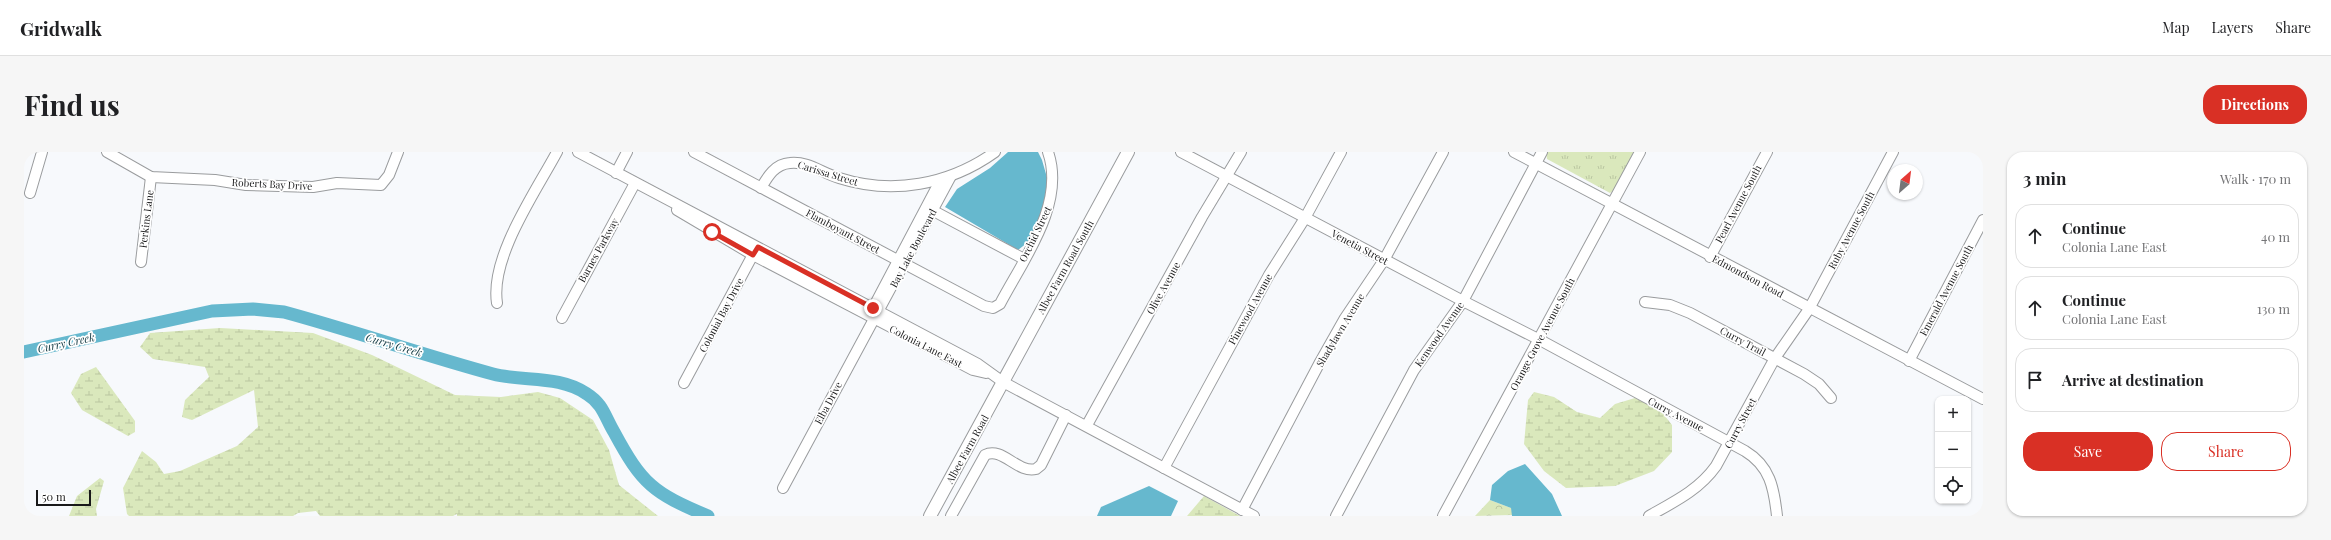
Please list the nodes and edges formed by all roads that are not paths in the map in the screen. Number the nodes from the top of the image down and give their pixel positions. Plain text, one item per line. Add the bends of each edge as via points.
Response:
1 (42, 152) edge
2 (107, 152) edge
3 (398, 152) edge
4 (557, 152) edge
5 (578, 152) edge
6 (627, 152) edge
7 (694, 152) edge
8 (994, 152) edge
9 (1048, 152) edge
10 (1128, 152) edge
11 (1181, 152) edge
12 (1241, 152) edge
13 (1341, 152) edge
14 (1443, 152) edge
15 (1514, 152) edge
16 (1542, 152) edge
17 (1640, 152) edge
18 (1767, 152) edge
19 (1893, 152) edge
20 (711, 156) edge
21 (1536, 164) junction
22 (616, 173) junction
23 (951, 176) junction
24 (1228, 176) junction
25 (151, 177) junction
26 (940, 181) junction
27 (635, 183) junction
28 (761, 188) junction
29 (30, 193) dead end
30 (1612, 205) junction
31 (930, 209) junction
32 (1305, 218) junction
33 (1983, 220) edge
34 (756, 251) junction
35 (1710, 257) junction
36 (1024, 259) junction
37 (1384, 260) junction
38 (141, 262) dead end
39 (901, 262) junction
40 (1463, 302) junction
41 (1645, 302) dead end
42 (497, 303) dead end
43 (993, 308) joint
44 (1809, 309) junction
45 (875, 313) junction
46 (562, 318) dead end
47 (1540, 340) junction
48 (1775, 358) junction
49 (1909, 361) junction
50 (1003, 382) junction
51 (684, 383) dead end
52 (1831, 398) dead end
53 (1983, 399) edge
54 (1066, 415) junction
55 (1087, 425) junction
56 (1730, 442) junction
57 (1164, 468) junction
58 (783, 488) dead end
59 (1242, 510) junction
60 (930, 516) edge
61 (951, 516) edge
62 (1254, 516) edge
63 (1336, 516) edge
64 (1444, 516) edge
65 (1649, 516) edge
66 (1777, 516) edge

1 - 29 street
2 - 25 street, Roberts Bay Drive
3 - 25 street, Roberts Bay Drive via 386,180 378,186 337,183 313,187 246,185 216,180
4 - 42 street via 504,252 496,284
5 - 22 street, Colonia Lane East
6 - 22 street
7 - 20 street, Flamboyant Street
8 - 23 street, Carissa Street
9 - 36 street, Orchid Street via 1053,172 1052,199
10 - 50 main road, Albee Farm Road South
11 - 24 street, Venetia Street
12 - 24 street, Olive Avenue
13 - 32 street, Pinewood Avenue
14 - 37 street, Shadylawn Avenue
15 - 21 street, Edmondson Road
16 - 21 street, Kenwood Avenue
17 - 30 street, Orange Grove Avenue South
18 - 35 street, Pearl Avenue South
19 - 44 street, Ruby Avenue South
20 - 28 street, Flamboyant Street
21 - 30 street, Edmondson Road
21 - 40 street, Kenwood Avenue
22 - 27 street, Colonia Lane East
23 - 26 street, Carissa Street
23 - 31 street, Bay Lake Boulevard
24 - 32 street, Venetia Street
24 - 55 street, Olive Avenue via 1202,217
25 - 38 street, Perkins Lane
26 - 28 street, Carissa Street via 902,186 866,184 838,178 807,164 791,163 775,169
26 - 31 street
27 - 34 street, Colonia Lane East via 712,232
27 - 46 street, Barnes Parkway
28 - 39 street, Flamboyant Street
30 - 35 street, Edmondson Road
30 - 47 street, Orange Grove Avenue South
31 - 36 street
31 - 39 street, Elba Drive
32 - 37 street, Venetia Street
32 - 57 street, Pinewood Avenue via 1269,275
33 - 49 street, Emerald Avenue South
34 - 45 street, Colonia Lane East
34 - 51 street, Colonial Bay Drive
35 - 44 street, Edmondson Road
36 - 43 street, Orchid Street via 1000,304
37 - 40 street, Venetia Street
37 - 59 street, Shadylawn Avenue via 1341,325
39 - 43 street, Flamboyant Street via 984,306
39 - 45 street, Elba Drive
40 - 47 street, Venetia Street
40 - 63 street, Kenwood Avenue via 1414,370
41 - 48 street, Curry Trail via 1670,306 1690,313
44 - 48 street, Curry Street
44 - 49 street, Edmondson Road
45 - 50 street, Colonia Lane East via 973,370 989,374
45 - 58 street, Elba Drive
47 - 56 street, Curry Avenue
47 - 64 street, Orange Grove Avenue South
48 - 52 street, Curry Trail via 1812,378
48 - 56 street, Curry Street
49 - 53 street, Edmondson Road
50 - 54 street, Colonia Lane East
50 - 60 main road, Albee Farm Road
54 - 55 street, Colonia Lane East
54 - 61 street via 1038,468 1027,470 995,453 985,454
55 - 57 street, Colonia Lane East
56 - 65 street, Curry Street via 1706,479
56 - 66 street, Curry Avenue via 1754,457 1767,472 1774,489
57 - 59 street, Colonia Lane East
59 - 62 street, Colonia Lane East

